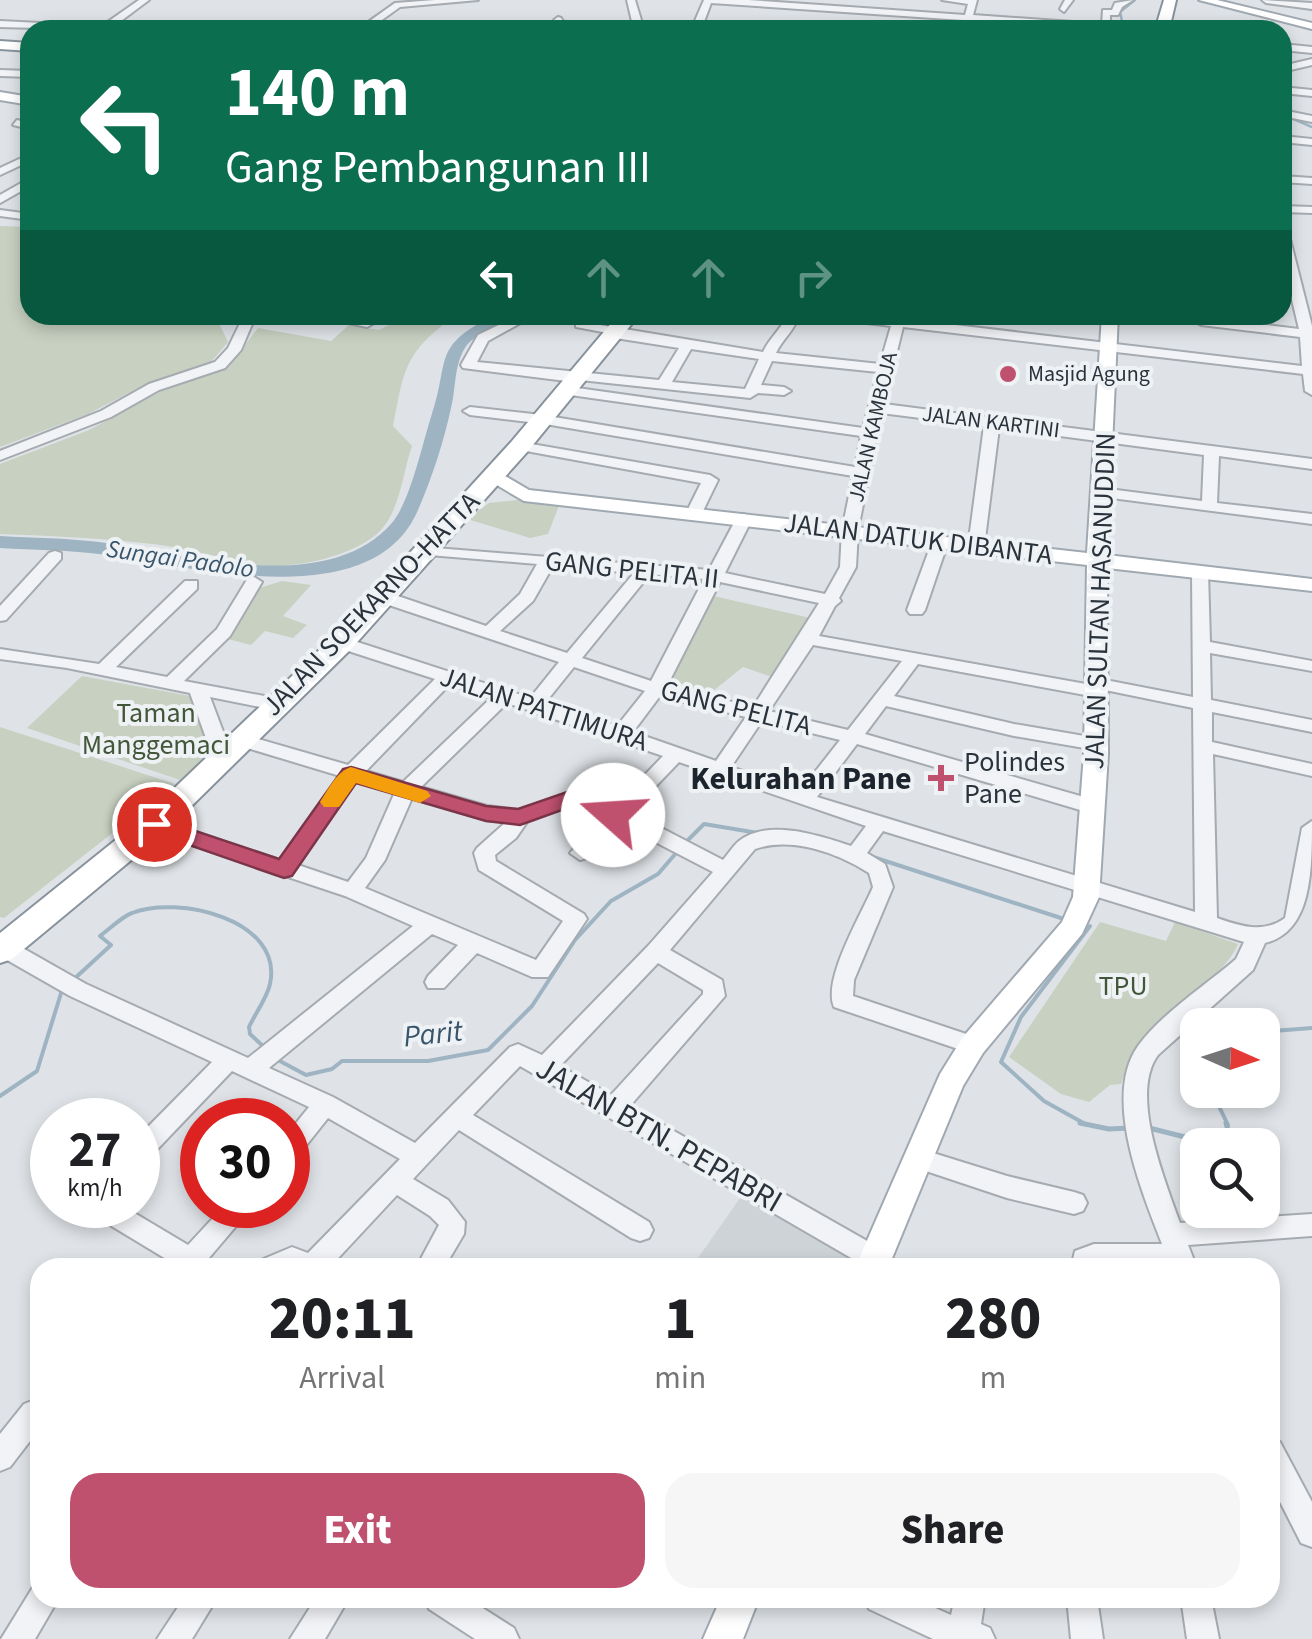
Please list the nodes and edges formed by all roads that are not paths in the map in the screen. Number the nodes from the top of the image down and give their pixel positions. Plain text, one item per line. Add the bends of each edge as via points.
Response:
1 (148, 0) edge
2 (474, 0) edge
3 (710, 0) edge
4 (726, 0) edge
5 (892, 0) edge
6 (933, 0) edge
7 (946, 0) edge
8 (1129, 0) edge
9 (1204, 0) edge
10 (1266, 0) edge
11 (754, 1) edge
12 (972, 1) edge
13 (401, 2) edge
14 (783, 2) edge
15 (1226, 2) edge
16 (848, 4) edge
17 (986, 4) dead end
18 (1066, 5) edge
19 (1312, 6) edge
20 (1048, 8) dead end
21 (1082, 10) dead end
22 (888, 11) junction
23 (926, 13) junction
24 (969, 16) junction
25 (120, 20) edge
26 (376, 20) edge
27 (885, 20) edge
28 (924, 20) edge
29 (968, 20) edge
30 (1009, 20) edge
31 (1105, 20) edge
32 (1290, 20) edge
33 (17, 123) dead end
34 (20, 124) edge
35 (1292, 296) edge
36 (245, 325) edge
37 (509, 325) edge
38 (790, 325) edge
39 (897, 325) edge
40 (933, 325) edge
41 (987, 325) edge
42 (1110, 325) edge
43 (1200, 325) edge
44 (1269, 325) edge
45 (620, 326) edge
46 (1308, 329) edge
47 (987, 333) junction
48 (687, 346) junction
49 (1110, 346) junction
50 (1192, 356) junction
51 (768, 357) junction
52 (884, 368) junction
53 (1311, 371) edge
54 (571, 381) junction
55 (664, 385) junction
56 (752, 388) junction
57 (1312, 390) edge
58 (784, 392) dead end
59 (878, 408) junction
60 (470, 412) dead end
61 (541, 420) junction
62 (992, 422) junction
63 (869, 434) junction
64 (1104, 436) junction
65 (520, 446) junction
66 (1212, 450) junction
67 (0, 456) edge
68 (1312, 464) edge
69 (862, 473) junction
70 (492, 477) junction
71 (1100, 493) junction
72 (524, 495) junction
73 (472, 501) junction
74 (1209, 507) junction
75 (694, 513) junction
76 (744, 519) junction
77 (1312, 519) edge
78 (850, 530) junction
79 (940, 542) junction
80 (976, 547) junction
81 (429, 550) junction
82 (55, 556) dead end
83 (1097, 560) junction
84 (547, 562) junction
85 (646, 569) junction
86 (1200, 572) junction
87 (713, 576) junction
88 (254, 582) dead end
89 (191, 585) dead end
90 (1312, 585) edge
91 (382, 597) junction
92 (833, 601) junction
93 (916, 610) dead end
94 (0, 616) edge
95 (489, 632) junction
96 (808, 640) junction
97 (342, 643) junction
98 (1203, 646) junction
99 (0, 654) edge
100 (911, 661) junction
101 (571, 662) junction
102 (1312, 666) edge
103 (103, 670) junction
104 (447, 677) junction
105 (171, 683) junction
106 (1096, 687) junction
107 (198, 689) junction
108 (656, 689) junction
109 (503, 696) junction
110 (882, 699) junction
111 (1204, 703) junction
112 (274, 704) junction
113 (533, 706) junction
114 (758, 712) junction
115 (1312, 726) edge
116 (621, 734) junction
117 (853, 737) junction
118 (1096, 744) junction
119 (1204, 746) junction
120 (232, 749) junction
121 (676, 754) junction
122 (719, 770) junction
123 (1312, 770) edge
124 (351, 774) junction
125 (405, 791) junction
126 (804, 800) junction
127 (1094, 807) junction
128 (613, 815) junction
129 (520, 817) junction
130 (878, 822) junction
131 (154, 824) junction
132 (642, 826) dead end
133 (1312, 828) edge
134 (580, 853) dead end
135 (857, 853) junction
136 (284, 870) junction
137 (726, 870) junction
138 (1309, 876) edge
139 (1088, 887) junction
140 (352, 892) junction
141 (1206, 922) junction
142 (429, 924) junction
143 (1257, 936) junction
144 (473, 942) junction
145 (2, 949) edge
146 (656, 952) junction
147 (436, 982) dead end
148 (973, 1045) junction
149 (255, 1059) junction
150 (544, 1068) junction
151 (325, 1104) junction
152 (614, 1107) junction
153 (457, 1117) junction
154 (310, 1123) edge
155 (160, 1135) edge
156 (416, 1156) junction
157 (918, 1158) junction
158 (394, 1180) junction
159 (1074, 1203) dead end
160 (1312, 1225) edge
161 (137, 1228) edge
162 (224, 1228) edge
163 (640, 1230) dead end
164 (1178, 1253) edge
165 (187, 1258) edge
166 (201, 1258) edge
167 (320, 1258) edge
168 (435, 1258) edge
169 (864, 1258) edge
170 (874, 1258) edge
171 (1087, 1258) edge
172 (30, 1419) edge
173 (0, 1457) edge
174 (1280, 1471) edge
175 (1312, 1532) edge
176 (37, 1608) edge
177 (197, 1608) edge
178 (327, 1608) edge
179 (455, 1608) edge
180 (736, 1608) edge
181 (902, 1608) edge
182 (970, 1608) edge
183 (1083, 1608) edge
184 (1198, 1608) edge
185 (182, 1636) edge
186 (968, 1638) edge
187 (16, 1639) edge
188 (306, 1639) edge
189 (503, 1639) edge
190 (723, 1639) edge
191 (1087, 1639) edge
192 (1203, 1639) edge

1 - 25 street
2 - 13 street
3 - 4 street
4 - 11 street
5 - 22 street
6 - 23 street
7 - 12 street
8 - 31 street via 1115,13 1103,12
9 - 15 main road
10 - 19 street
11 - 14 street
12 - 17 street
12 - 24 street
13 - 26 street
14 - 16 street
15 - 32 main road
16 - 22 street
18 - 20 street
18 - 21 street
22 - 23 street
22 - 27 street
23 - 24 street
23 - 28 street
24 - 29 street
24 - 30 street
33 - 34 street
35 - 46 street
36 - 67 street via 220,365
37 - 54 street via 483,338 468,366
38 - 51 street
39 - 52 street, JALAN KAMBOJA
40 - 47 street
41 - 47 street
42 - 49 main road, JALAN SULTAN HASANUDDIN
43 - 50 street
44 - 46 street
45 - 48 street
45 - 54 highway, JALAN SOEKARNO-HATTA
46 - 53 street
47 - 49 street
48 - 51 street
48 - 55 street
49 - 50 street
49 - 64 main road, JALAN SULTAN HASANUDDIN
50 - 53 street
51 - 52 street
51 - 56 street
52 - 59 street, JALAN KAMBOJA
53 - 57 street
54 - 55 street
54 - 61 highway, JALAN SOEKARNO-HATTA
54 - 63 street
55 - 56 street via 750,394
56 - 58 street
59 - 62 street, JALAN KARTINI
59 - 63 street, JALAN KAMBOJA
60 - 61 street
61 - 65 highway, JALAN SOEKARNO-HATTA
61 - 69 street
62 - 64 street, JALAN KARTINI
62 - 80 street
63 - 69 street, JALAN KAMBOJA
64 - 66 street, JALAN KARTINI
64 - 71 main road, JALAN SULTAN HASANUDDIN
65 - 70 highway, JALAN SOEKARNO-HATTA
65 - 75 street via 710,480
66 - 68 street, JALAN KARTINI
66 - 74 street
69 - 78 street, JALAN KAMBOJA
70 - 72 main road, JALAN DATUK DIBANTA
70 - 73 highway, JALAN SOEKARNO-HATTA
71 - 74 street
71 - 83 main road, JALAN SULTAN HASANUDDIN
72 - 73 main road, JALAN DATUK DIBANTA
72 - 75 main road, JALAN DATUK DIBANTA
73 - 81 highway, JALAN SOEKARNO-HATTA
74 - 77 street
75 - 76 main road, JALAN DATUK DIBANTA
76 - 78 main road, JALAN DATUK DIBANTA
76 - 87 street
78 - 79 main road, JALAN DATUK DIBANTA
78 - 92 street, JALAN KAMBOJA via 848,567
79 - 80 main road, JALAN DATUK DIBANTA
79 - 93 street
80 - 83 main road, JALAN DATUK DIBANTA
81 - 84 street, GANG PELITA II
81 - 91 highway, JALAN SOEKARNO-HATTA
82 - 94 street
83 - 86 main road, JALAN DATUK DIBANTA
83 - 106 main road, JALAN SULTAN HASANUDDIN
84 - 85 street, GANG PELITA II
84 - 95 street via 527,597
85 - 87 street, GANG PELITA II
85 - 101 street
86 - 90 main road, JALAN DATUK DIBANTA
86 - 98 street
87 - 92 street, GANG PELITA II
87 - 108 street
88 - 105 street via 224,632
89 - 103 street
91 - 95 street, GANG PELITA
91 - 97 highway, JALAN SOEKARNO-HATTA
92 - 96 street, JALAN KAMBOJA
95 - 101 street, GANG PELITA
96 - 100 street
96 - 114 street, JALAN KAMBOJA
97 - 104 street, JALAN PATTIMURA
97 - 112 highway, JALAN SOEKARNO-HATTA
98 - 102 street
98 - 111 street
99 - 103 street
100 - 106 street
100 - 110 street
101 - 108 street, GANG PELITA
101 - 113 street
103 - 105 street
104 - 109 street, JALAN PATTIMURA
104 - 124 street
105 - 107 street
106 - 111 street
106 - 118 main road, JALAN SULTAN HASANUDDIN
107 - 112 street
107 - 120 street
108 - 114 street, GANG PELITA
108 - 116 street
109 - 113 street, JALAN PATTIMURA
109 - 125 street
110 - 117 street
110 - 118 street
111 - 115 street
111 - 119 street
112 - 120 highway, JALAN SOEKARNO-HATTA
113 - 116 street, JALAN PATTIMURA
114 - 117 street, GANG PELITA
114 - 122 street, JALAN KAMBOJA
116 - 121 street, JALAN PATTIMURA
117 - 126 street
117 - 127 street, GANG PELITA
118 - 127 main road, JALAN SULTAN HASANUDDIN
119 - 123 street
119 - 141 street
120 - 124 street
120 - 131 highway, JALAN SOEKARNO-HATTA
121 - 122 street, JALAN PATTIMURA
121 - 128 street
122 - 126 street, JALAN PATTIMURA
124 - 125 street
124 - 136 street
125 - 129 street
125 - 140 street via 375,860
126 - 130 street, JALAN PATTIMURA
127 - 139 main road, JALAN SULTAN HASANUDDIN
128 - 129 street via 570,799
128 - 134 street
129 - 144 street via 484,853 489,868 576,920 540,971
130 - 135 street
130 - 139 street, JALAN PATTIMURA
131 - 136 street
131 - 145 highway, JALAN SOEKARNO-HATTA
132 - 137 street
133 - 138 street
135 - 137 street via 808,838 760,839
135 - 148 street via 878,869 883,887 842,980 842,1001
136 - 140 street
137 - 146 street
138 - 143 street via 1291,926
139 - 141 street, JALAN PATTIMURA
139 - 148 main road, JALAN SULTAN HASANUDDIN via 1073,927
140 - 142 street
141 - 143 street, JALAN PATTIMURA
142 - 144 street
142 - 149 street
143 - 164 street via 1245,964 1148,1049 1136,1085 1140,1126
144 - 147 street
145 - 149 street via 69,985
146 - 150 street
146 - 152 street via 706,978 714,996
148 - 157 main road, JALAN SULTAN HASANUDDIN
149 - 151 street
149 - 155 street
150 - 152 street, JALAN BTN. PEPABRI
150 - 153 street, JALAN BTN. PEPABRI via 518,1053
151 - 154 street
151 - 156 street
152 - 169 street, JALAN BTN. PEPABRI
153 - 156 street, JALAN BTN. PEPABRI
153 - 163 street
156 - 158 street, JALAN BTN. PEPABRI
157 - 159 street
157 - 170 main road, JALAN SULTAN HASANUDDIN
158 - 167 street, JALAN BTN. PEPABRI
158 - 168 street via 452,1222
160 - 164 street
161 - 165 street
162 - 166 street
164 - 171 street
172 - 173 street
174 - 175 street
176 - 187 street
177 - 185 street
178 - 188 street
179 - 189 street
180 - 190 main road
181 - 186 street
182 - 186 street
183 - 191 street
184 - 192 street

